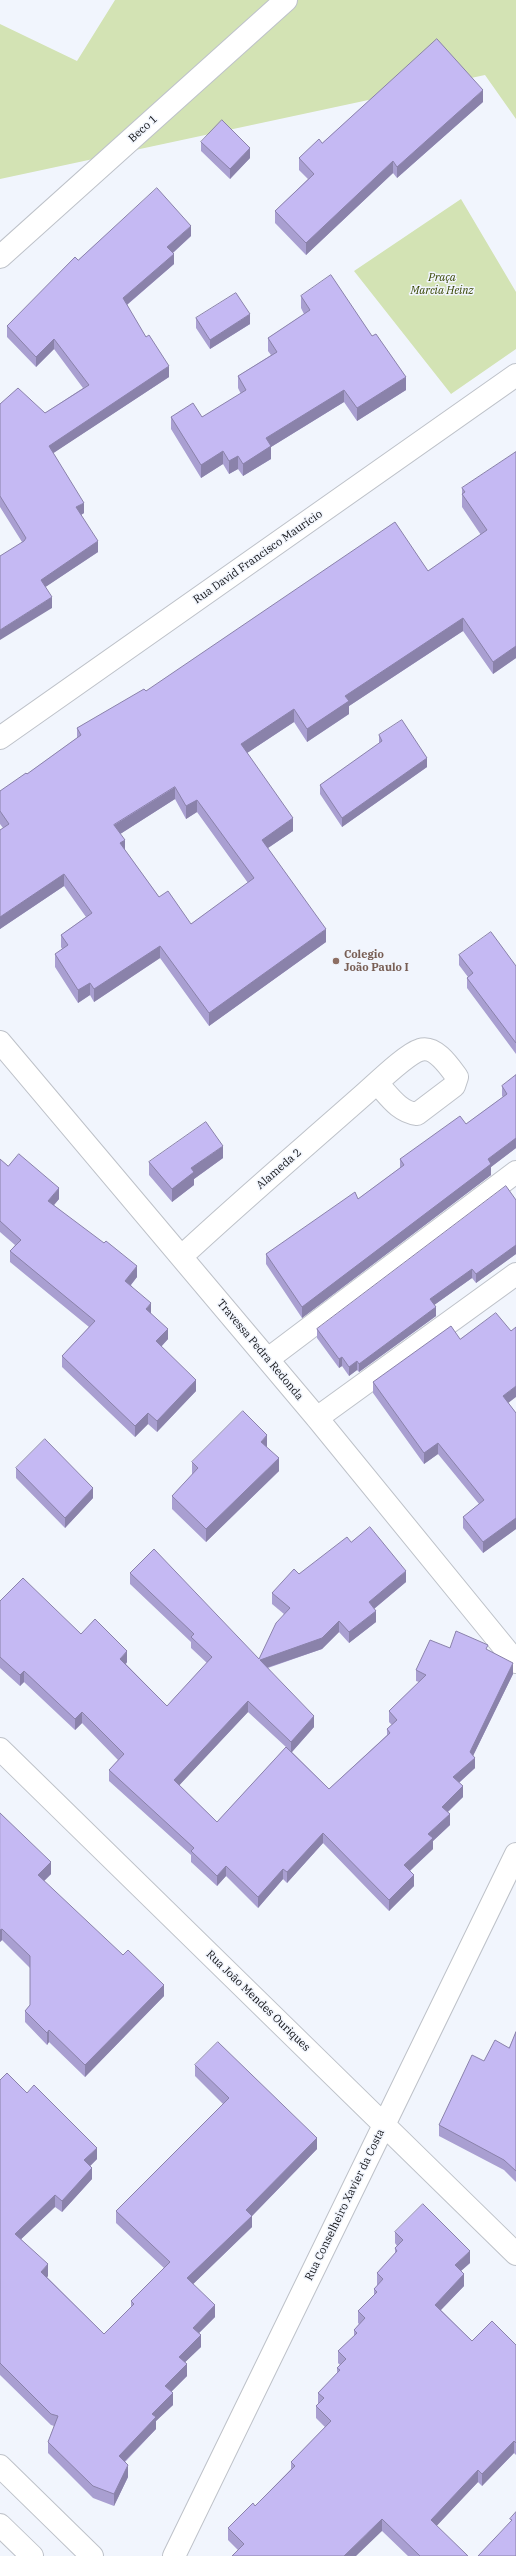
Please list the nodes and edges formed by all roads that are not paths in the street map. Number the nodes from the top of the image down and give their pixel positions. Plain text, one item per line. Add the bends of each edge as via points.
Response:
1 (286, 0) edge
2 (0, 257) edge
3 (516, 375) edge
4 (0, 738) edge
5 (0, 1042) edge
6 (377, 1083) dead end
7 (516, 1172) edge
8 (182, 1256) junction
9 (516, 1274) edge
10 (268, 1359) junction
11 (317, 1418) junction
12 (516, 1662) edge
13 (0, 1749) edge
14 (516, 1854) edge
15 (384, 2125) junction
16 (516, 2254) edge
17 (0, 2466) edge
18 (0, 2525) edge
19 (32, 2556) edge
20 (92, 2556) edge
21 (174, 2556) edge

1 - 2 street, Beco 1
3 - 4 street, Rua David Francisco Maurício
5 - 8 street, Travessa Pedra Redonda
6 - 8 street, Alameda 2
7 - 10 street
8 - 10 street, Travessa Pedra Redonda
9 - 11 street
10 - 11 street, Travessa Pedra Redonda
11 - 12 street, Travessa Pedra Redonda
13 - 15 street, Rua João Mendes Ouriques
14 - 15 street, Rua Conselheiro Xavier da Costa
15 - 16 street, Rua João Mendes Ouriques
15 - 21 street, Rua Conselheiro Xavier da Costa
17 - 20 street
18 - 19 street

